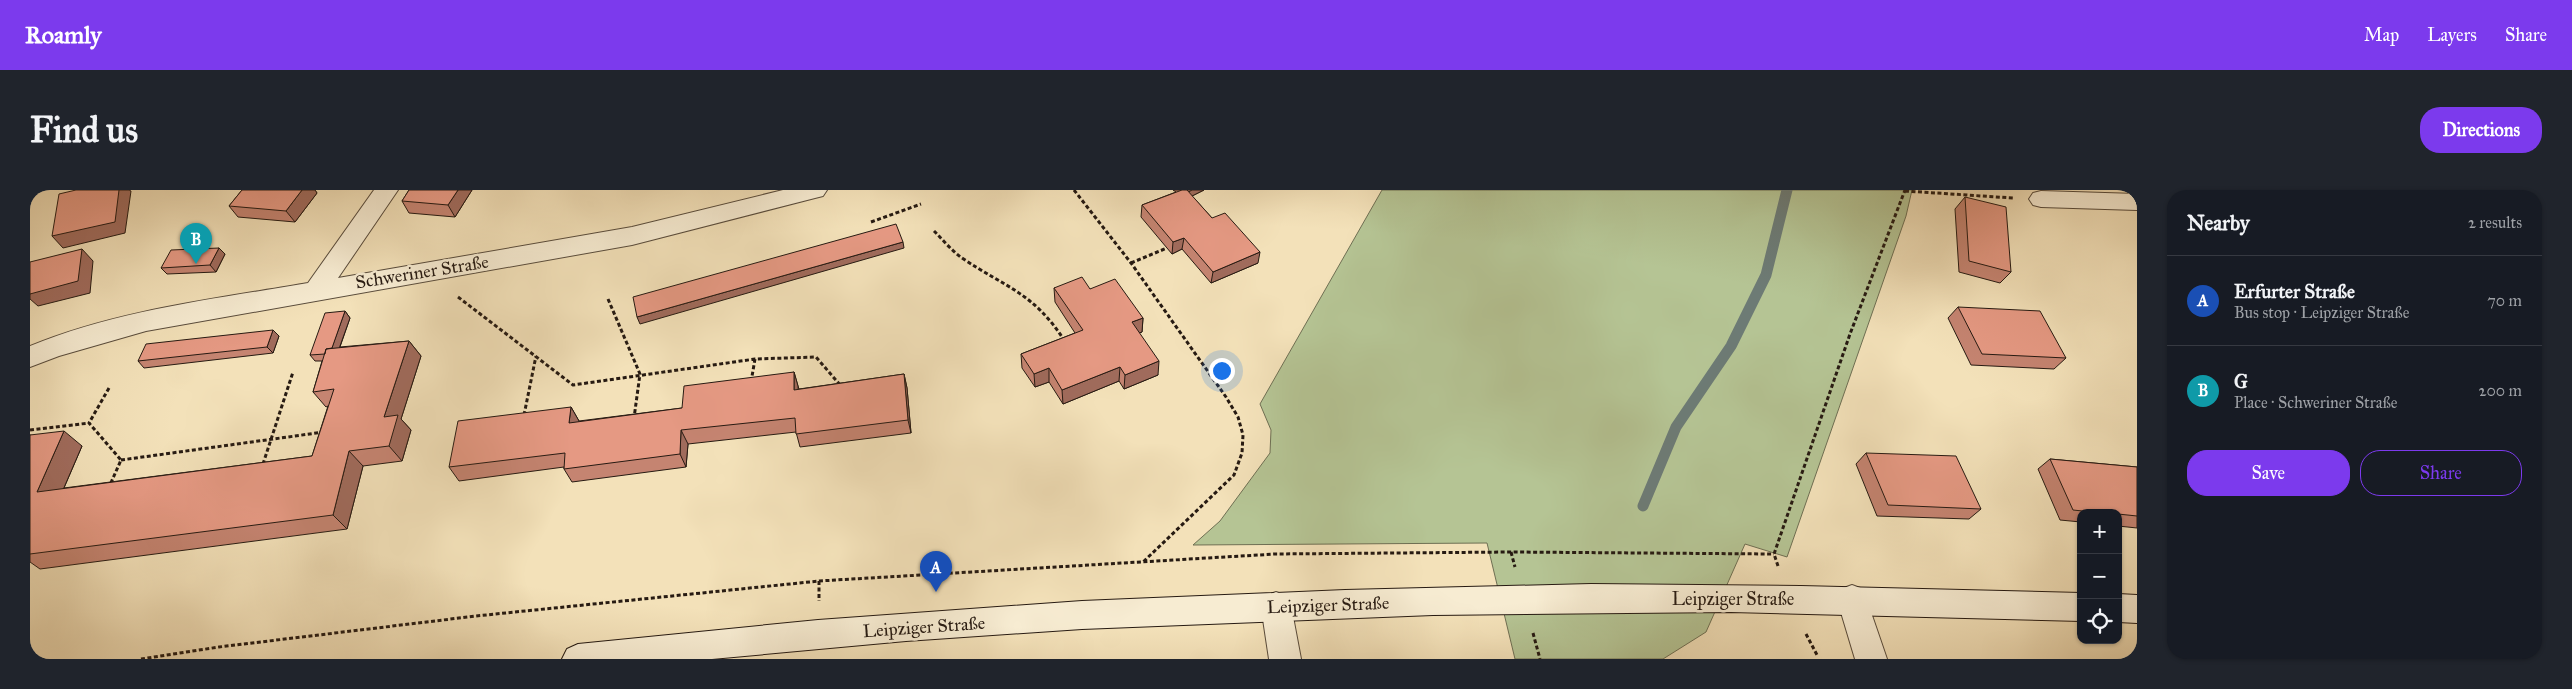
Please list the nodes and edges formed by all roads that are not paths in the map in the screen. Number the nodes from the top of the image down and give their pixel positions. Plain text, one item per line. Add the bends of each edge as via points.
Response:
1 (386, 190) edge
2 (815, 190) edge
3 (2041, 199) road end
4 (2137, 202) edge
5 (317, 289) junction
6 (30, 357) edge
7 (1852, 599) junction
8 (1276, 606) junction
9 (2077, 607) edge
10 (2122, 608) edge
11 (2137, 609) edge
12 (745, 650) edge
13 (578, 659) edge
14 (1285, 659) edge
15 (1871, 659) edge

1 - 5 main road
2 - 5 main road, Schweriner Straße via 632,236
3 - 4 main road
5 - 6 main road, Schweriner Straße via 146,321
7 - 8 main road, Leipziger Straße via 1523,599
7 - 9 main road, Leipziger Straße
7 - 15 main road
8 - 12 main road, Leipziger Straße via 936,625
8 - 14 main road
10 - 11 main road
12 - 13 main road, Leipziger Straße

